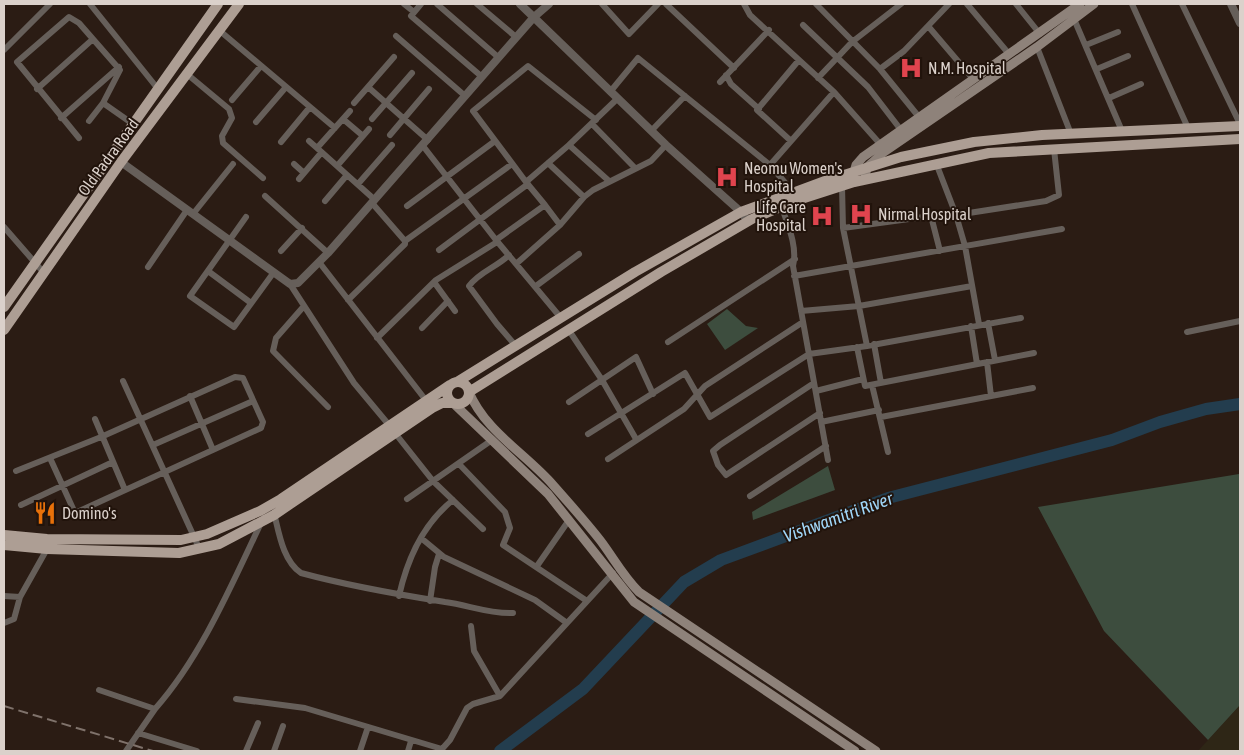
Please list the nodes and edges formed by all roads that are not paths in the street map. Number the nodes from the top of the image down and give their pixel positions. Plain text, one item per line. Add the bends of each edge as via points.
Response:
1 (50, 4) edge
2 (218, 4) edge
3 (239, 4) edge
4 (404, 4) edge
5 (422, 4) edge
6 (437, 4) edge
7 (477, 4) edge
8 (520, 4) edge
9 (540, 4) edge
10 (549, 4) edge
11 (602, 4) edge
12 (658, 4) edge
13 (666, 4) edge
14 (744, 4) edge
15 (816, 4) edge
16 (900, 4) edge
17 (949, 4) edge
18 (967, 4) edge
19 (1016, 4) edge
20 (1080, 4) edge
21 (1094, 4) edge
22 (1132, 4) edge
23 (1182, 4) edge
24 (1231, 4) edge
25 (95, 6) edge
26 (1238, 10) edge
27 (414, 12) junction
28 (534, 17) junction
29 (1074, 19) junction
30 (1240, 23) edge
31 (803, 25) dead end
32 (928, 26) junction
33 (769, 30) junction
34 (220, 31) junction
35 (1118, 32) dead end
36 (1040, 34) junction
37 (396, 36) dead end
38 (516, 37) junction
39 (93, 39) junction
40 (852, 42) junction
41 (1086, 45) junction
42 (1037, 47) junction
43 (4, 50) edge
44 (1009, 54) junction
45 (1128, 56) dead end
46 (394, 57) dead end
47 (498, 57) junction
48 (837, 57) junction
49 (799, 60) junction
50 (261, 66) junction
51 (119, 67) junction
52 (734, 68) junction
53 (1097, 68) junction
54 (880, 69) junction
55 (412, 73) dead end
56 (187, 74) junction
57 (726, 75) junction
58 (481, 76) junction
59 (818, 78) junction
60 (974, 80) junction
61 (720, 82) dead end
62 (1141, 84) dead end
63 (286, 87) junction
64 (368, 87) junction
65 (37, 89) junction
66 (158, 89) junction
67 (430, 89) dead end
68 (610, 92) junction
69 (834, 92) junction
70 (464, 95) junction
71 (685, 96) junction
72 (1109, 98) junction
73 (617, 99) junction
74 (232, 100) dead end
75 (103, 103) junction
76 (354, 103) dead end
77 (386, 103) junction
78 (310, 107) junction
79 (759, 109) junction
80 (350, 111) dead end
81 (920, 117) junction
82 (61, 118) junction
83 (343, 119) junction
84 (372, 119) dead end
85 (404, 119) junction
86 (89, 121) dead end
87 (256, 122) dead end
88 (594, 122) junction
89 (134, 124) junction
90 (1240, 125) edge
91 (335, 128) junction
92 (1188, 128) junction
93 (369, 129) dead end
94 (901, 130) junction
95 (651, 131) junction
96 (1122, 131) junction
97 (1071, 134) junction
98 (390, 135) dead end
99 (364, 136) junction
100 (79, 138) dead end
101 (1240, 139) edge
102 (309, 141) dead end
103 (495, 141) junction
104 (791, 141) junction
105 (281, 142) dead end
106 (426, 143) junction
107 (392, 145) dead end
108 (881, 145) junction
109 (569, 146) junction
110 (666, 146) junction
111 (1054, 149) junction
112 (319, 150) junction
113 (121, 162) junction
114 (548, 163) junction
115 (936, 163) junction
116 (233, 164) dead end
117 (294, 164) dead end
118 (512, 164) junction
119 (770, 165) junction
120 (337, 166) junction
121 (635, 168) junction
122 (304, 173) junction
123 (347, 174) junction
124 (865, 174) junction
125 (447, 176) junction
126 (853, 177) junction
127 (263, 178) dead end
128 (299, 179) dead end
129 (609, 181) junction
130 (527, 183) junction
131 (358, 184) junction
132 (842, 186) junction
133 (793, 192) junction
134 (265, 196) dead end
135 (584, 197) junction
136 (464, 198) junction
137 (324, 201) dead end
138 (374, 202) junction
139 (780, 202) junction
140 (545, 205) junction
141 (407, 206) dead end
142 (190, 212) junction
143 (741, 212) junction
144 (956, 215) junction
145 (246, 217) dead end
146 (480, 220) junction
147 (748, 222) junction
148 (560, 225) junction
149 (4, 227) edge
150 (302, 228) junction
151 (844, 228) junction
152 (1062, 229) dead end
153 (230, 240) junction
154 (405, 241) junction
155 (497, 241) junction
156 (965, 246) junction
157 (439, 250) dead end
158 (281, 251) dead end
159 (940, 251) junction
160 (328, 253) junction
161 (579, 254) dead end
162 (509, 255) junction
163 (795, 259) junction
164 (318, 262) junction
165 (34, 264) junction
166 (516, 264) junction
167 (148, 267) dead end
168 (852, 267) junction
169 (208, 271) junction
170 (274, 272) junction
171 (44, 273) junction
172 (794, 276) junction
173 (434, 282) junction
174 (290, 284) junction
175 (536, 286) junction
176 (972, 286) junction
177 (348, 300) junction
178 (448, 301) junction
179 (251, 303) junction
180 (304, 306) junction
181 (859, 306) junction
182 (4, 307) edge
183 (455, 311) dead end
184 (801, 311) junction
185 (561, 318) junction
186 (1021, 318) dead end
187 (1240, 321) edge
188 (803, 322) junction
189 (988, 322) junction
190 (979, 324) junction
191 (971, 326) junction
192 (422, 328) dead end
193 (568, 329) junction
194 (4, 330) edge
195 (1187, 332) dead end
196 (377, 338) junction
197 (668, 342) dead end
198 (516, 345) junction
199 (870, 345) junction
200 (857, 347) junction
201 (1034, 353) dead end
202 (808, 354) junction
203 (995, 360) junction
204 (987, 362) junction
205 (977, 364) junction
206 (863, 379) junction
207 (602, 380) junction
208 (123, 381) dead end
209 (881, 382) junction
210 (814, 383) junction
211 (454, 384) junction
212 (872, 385) junction
213 (1033, 388) dead end
214 (816, 391) junction
215 (469, 392) junction
216 (653, 394) junction
217 (698, 395) junction
218 (190, 396) junction
219 (991, 396) junction
220 (253, 401) junction
221 (569, 402) dead end
222 (453, 403) junction
223 (429, 404) junction
224 (328, 408) dead end
225 (622, 413) junction
226 (820, 413) junction
227 (880, 413) junction
228 (141, 418) junction
229 (95, 419) dead end
230 (821, 422) junction
231 (202, 424) junction
232 (392, 429) junction
233 (588, 434) dead end
234 (101, 437) junction
235 (636, 439) junction
236 (492, 440) junction
237 (153, 444) junction
238 (826, 446) junction
239 (213, 450) junction
240 (888, 452) dead end
241 (50, 458) junction
242 (608, 459) dead end
243 (828, 460) dead end
244 (113, 462) junction
245 (459, 464) junction
246 (16, 471) dead end
247 (164, 472) junction
248 (433, 481) junction
249 (62, 486) junction
250 (125, 490) junction
251 (750, 496) dead end
252 (408, 498) dead end
253 (453, 500) junction
254 (272, 504) junction
255 (20, 505) dead end
256 (261, 510) junction
257 (274, 516) junction
258 (569, 520) junction
259 (261, 521) junction
260 (482, 529) dead end
261 (4, 535) edge
262 (194, 538) junction
263 (421, 538) junction
264 (4, 546) edge
265 (47, 549) junction
266 (200, 550) junction
267 (439, 554) junction
268 (538, 566) junction
269 (618, 567) junction
270 (611, 575) junction
271 (4, 596) edge
272 (399, 596) junction
273 (20, 597) junction
274 (430, 600) junction
275 (587, 601) junction
276 (513, 613) dead end
277 (4, 622) edge
278 (567, 623) junction
279 (471, 626) dead end
280 (99, 690) dead end
281 (500, 696) junction
282 (236, 699) dead end
283 (154, 709) junction
284 (258, 723) dead end
285 (283, 726) dead end
286 (368, 728) junction
287 (138, 733) junction
288 (411, 741) junction
289 (126, 751) edge
290 (197, 751) edge
291 (246, 751) edge
292 (274, 751) edge
293 (360, 751) edge
294 (408, 751) edge
295 (855, 751) edge
296 (874, 751) edge

1 - 43 street
2 - 66 main road, Old Padra Road
3 - 34 main road, Old Padra Road
4 - 27 street
5 - 27 street
6 - 47 street
7 - 38 street
8 - 28 street
9 - 28 street
10 - 28 street
11 - 12 street via 629,34
13 - 52 street
14 - 33 street via 750,15
15 - 40 street
16 - 40 street
17 - 32 street
18 - 44 street
19 - 36 street
20 - 36 main road
21 - 29 main road
22 - 92 street
23 - 90 street
24 - 26 street
25 - 66 street
26 - 30 street
27 - 58 street via 411,16
28 - 38 street
28 - 68 street
29 - 41 street
29 - 42 main road
31 - 48 street
32 - 54 street via 904,51
32 - 60 street
33 - 49 street
33 - 52 street
34 - 50 street
34 - 56 main road, Old Padra Road
35 - 41 street
36 - 44 main road
37 - 70 street
38 - 47 street
39 - 51 street
39 - 65 street
39 - 65 street via 69,17 20,58 17,65
40 - 48 street
40 - 54 street
41 - 53 street
42 - 97 street
42 - 124 main road via 884,152
44 - 60 main road
45 - 53 street
46 - 64 street
47 - 58 street
48 - 59 street
48 - 94 street via 868,87
49 - 59 street
49 - 79 street
50 - 63 street
50 - 74 street
51 - 75 street via 120,74
51 - 82 street
52 - 57 street
53 - 72 street
54 - 81 street
55 - 77 street
56 - 113 main road, Old Padra Road
56 - 127 street via 229,109 232,118 222,136 223,143
57 - 61 street
57 - 79 street via 731,84
58 - 70 street
59 - 69 street
60 - 81 main road
62 - 72 street
63 - 78 street
63 - 87 street
64 - 76 street
64 - 77 street
65 - 82 street
66 - 89 main road, Old Padra Road
67 - 85 street
68 - 71 street via 638,58
68 - 73 street
69 - 104 street
69 - 108 street
70 - 106 street
71 - 95 street
71 - 119 street
72 - 96 street
73 - 88 street
73 - 95 street
75 - 86 street
75 - 89 street
77 - 84 street
77 - 85 street
78 - 91 street
78 - 105 street
79 - 104 street
80 - 83 street
81 - 94 main road
82 - 100 street
83 - 91 street
83 - 99 street
85 - 98 street
85 - 106 street
88 - 103 street via 528,66 473,111
88 - 109 street
88 - 121 street
89 - 165 main road, Old Padra Road
90 - 92 main road
91 - 112 street
92 - 96 main road
93 - 99 street
94 - 108 main road
95 - 110 street
96 - 97 main road
97 - 124 main road via 974,142 901,157
99 - 120 street
101 - 111 main road
102 - 112 street
103 - 118 street
103 - 125 street
104 - 119 street
106 - 125 street
106 - 138 street
107 - 131 street
108 - 126 main road via 863,157
109 - 114 street
109 - 129 street
110 - 121 street via 650,161
110 - 143 street
111 - 115 main road via 989,153
111 - 144 street via 1060,195 1046,201
112 - 120 street
112 - 122 street
113 - 142 street
113 - 171 main road, Old Padra Road
114 - 130 street
114 - 135 street
115 - 124 main road
115 - 144 street
116 - 142 street
117 - 122 street
118 - 130 street
118 - 136 street
119 - 133 street
120 - 123 street
121 - 129 street
122 - 128 street
123 - 131 street
123 - 137 street
124 - 126 main road
125 - 136 street
125 - 141 street
126 - 132 main road
126 - 133 main road
129 - 135 street
130 - 140 street
130 - 146 street
131 - 138 street
132 - 139 main road
132 - 151 street
133 - 139 main road
134 - 150 street
135 - 148 street
136 - 146 street
136 - 154 street
138 - 154 street
138 - 160 street
139 - 143 main road
139 - 147 main road
139 - 163 street via 791,232
140 - 148 street
140 - 155 street
142 - 153 street
142 - 167 street
143 - 147 street
143 - 185 main road
144 - 156 street
145 - 153 street
146 - 155 street
146 - 157 street
147 - 193 main road
148 - 166 street
149 - 165 street
150 - 158 street
150 - 160 street
151 - 159 street via 931,216
151 - 168 street
152 - 156 street
153 - 169 street
153 - 170 street
154 - 177 street via 403,247
155 - 162 street
155 - 173 street
156 - 159 street
156 - 176 street
159 - 168 street
160 - 164 street
161 - 175 street
162 - 166 street
162 - 198 street via 469,286
163 - 172 street via 792,266
163 - 197 street
164 - 174 street via 298,283
164 - 177 street
165 - 171 street
165 - 182 main road, Old Padra Road
166 - 175 street
168 - 172 street
168 - 181 street
169 - 179 street
169 - 179 street via 190,296 234,327
170 - 174 street
170 - 179 street
171 - 194 main road, Old Padra Road
172 - 184 street
173 - 178 street
173 - 196 street
174 - 180 street
175 - 185 street
176 - 181 street
176 - 190 street
177 - 196 street
178 - 183 street
178 - 192 street
180 - 224 street via 276,338 273,351
180 - 232 street via 354,383
181 - 184 street
181 - 199 street
184 - 188 street
185 - 198 main road
186 - 189 street
187 - 195 street
188 - 202 street
188 - 217 street via 705,386
189 - 190 street
189 - 203 street
190 - 191 street
191 - 199 street
191 - 205 street
193 - 207 street
193 - 215 main road
196 - 223 street
198 - 211 main road
199 - 200 street
199 - 209 street
200 - 202 street
200 - 206 street
201 - 203 street
202 - 210 street
202 - 217 street via 710,418
203 - 204 street
204 - 205 street
204 - 219 street
205 - 209 street
206 - 212 street via 865,386
206 - 214 street
207 - 216 street via 636,357
207 - 221 street
207 - 225 street
208 - 228 street
209 - 212 street
210 - 214 street
210 - 226 street via 720,444 713,451 718,465 726,475
211 - 215 main road via 464,384
211 - 222 main road via 447,395
211 - 223 main road
212 - 227 street
213 - 219 street
214 - 226 street
215 - 222 main road via 466,402
215 - 269 main road via 488,421 551,483 600,540
216 - 217 street via 685,373
216 - 225 street
217 - 235 street via 684,409
218 - 220 street via 239,376 243,378
218 - 228 street
218 - 231 street
219 - 227 street
220 - 231 street
220 - 239 street via 263,422 261,428
222 - 223 main road
222 - 236 main road
223 - 232 main road
225 - 233 street
225 - 235 street
226 - 230 street
227 - 230 street
227 - 240 street
228 - 234 street
228 - 237 street
229 - 234 street
230 - 238 street
231 - 237 street
231 - 239 street
232 - 248 street
232 - 254 main road
232 - 257 main road
234 - 241 street
234 - 244 street
235 - 242 street
236 - 245 street
236 - 258 main road via 548,494
237 - 247 street
238 - 243 street
238 - 251 street
239 - 247 street
241 - 246 street
241 - 249 street
244 - 249 street
244 - 250 street
245 - 248 street
245 - 268 street via 505,512 510,528 503,545
247 - 250 street
247 - 262 street
248 - 252 street
248 - 253 street
249 - 250 street via 75,513
249 - 255 street
253 - 260 street
253 - 263 street via 437,514
254 - 256 main road
254 - 257 street
256 - 259 street
256 - 262 main road
257 - 259 main road
257 - 272 street via 286,554 301,573
258 - 268 street
258 - 270 main road
259 - 266 main road via 219,544
259 - 283 street via 213,620 172,689
261 - 262 main road via 145,541
262 - 266 street
263 - 267 street
263 - 272 street via 409,560
264 - 265 main road
265 - 266 main road via 170,553
265 - 273 street
267 - 274 street
267 - 278 street via 535,600
268 - 275 street
269 - 270 street
269 - 296 main road via 639,592
270 - 275 street
270 - 295 main road via 634,602
271 - 273 street
272 - 274 street
273 - 277 street via 14,619
274 - 276 street via 498,614
275 - 278 street
278 - 281 street
279 - 281 street via 474,650
280 - 283 street
281 - 288 street via 467,708 442,749
282 - 286 street via 305,708
283 - 287 street
284 - 291 street
285 - 292 street
286 - 288 street
286 - 293 street
287 - 289 street
287 - 290 street
288 - 294 street

